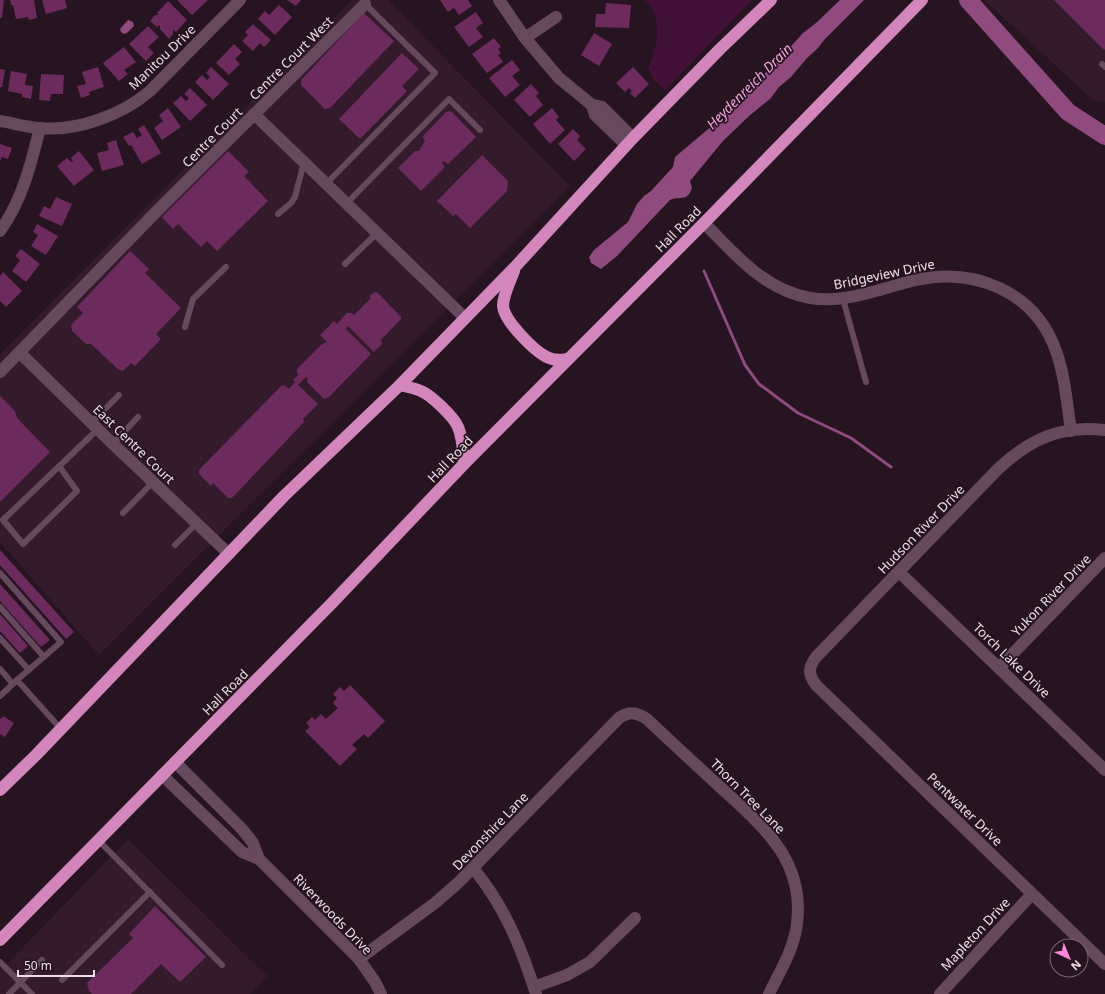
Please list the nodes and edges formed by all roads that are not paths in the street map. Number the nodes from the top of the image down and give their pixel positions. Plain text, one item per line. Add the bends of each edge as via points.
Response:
1 (240, 0) edge
2 (499, 0) edge
3 (771, 0) edge
4 (922, 0) edge
5 (365, 4) joint
6 (556, 17) dead end
7 (525, 38) junction
8 (254, 114) junction
9 (0, 121) edge
10 (40, 128) junction
11 (480, 130) dead end
12 (630, 142) junction
13 (304, 162) junction
14 (326, 184) junction
15 (346, 204) junction
16 (278, 214) dead end
17 (704, 223) junction
18 (0, 231) edge
19 (376, 233) junction
20 (345, 264) dead end
21 (226, 267) dead end
22 (515, 267) junction
23 (843, 299) junction
24 (465, 318) junction
25 (185, 327) dead end
26 (20, 353) junction
27 (567, 359) junction
28 (0, 372) edge
29 (866, 382) dead end
30 (400, 385) junction
31 (118, 395) dead end
32 (138, 417) dead end
33 (94, 426) junction
34 (1071, 430) junction
35 (1105, 430) edge
36 (113, 444) junction
37 (464, 464) junction
38 (59, 466) junction
39 (154, 482) junction
40 (123, 514) dead end
41 (196, 523) junction
42 (175, 544) dead end
43 (229, 554) junction
44 (1105, 558) edge
45 (899, 572) junction
46 (0, 573) edge
47 (0, 607) edge
48 (0, 638) edge
49 (44, 657) junction
50 (1000, 667) junction
51 (0, 670) edge
52 (29, 670) junction
53 (809, 671) joint
54 (15, 682) junction
55 (0, 696) edge
56 (632, 712) joint
57 (60, 728) junction
58 (175, 762) junction
59 (1103, 764) edge
60 (162, 775) junction
61 (0, 790) edge
62 (234, 820) junction
63 (221, 832) junction
64 (98, 840) junction
65 (259, 859) junction
66 (473, 868) junction
67 (150, 892) junction
68 (1032, 894) junction
69 (635, 918) dead end
70 (5, 928) edge
71 (0, 940) edge
72 (359, 959) junction
73 (42, 960) dead end
74 (0, 962) edge
75 (1105, 964) edge
76 (222, 965) dead end
77 (62, 980) dead end
78 (20, 982) junction
79 (535, 990) edge
80 (9, 994) edge
81 (32, 994) edge
82 (381, 994) edge
83 (769, 994) edge
84 (940, 994) edge

1 - 10 street, Manitou Drive via 138,101 105,118 88,123
2 - 7 street
3 - 12 highway
4 - 17 highway, Hall Road
5 - 8 street, Centre Court West
5 - 14 lane via 435,73
6 - 7 street
7 - 12 street via 559,78 592,105 602,107
8 - 13 street, Centre Court
8 - 26 street, Centre Court
9 - 10 street, Manitou Drive
10 - 18 street via 24,184 12,212
11 - 15 lane via 449,99
12 - 22 highway
13 - 14 street, Centre Court
13 - 16 lane via 291,203
14 - 15 street, Centre Court
15 - 19 street, Centre Court
17 - 23 street, Bridgeview Drive via 736,256 770,284 810,298
17 - 27 highway, Hall Road
19 - 20 lane
19 - 24 street, Centre Court
21 - 25 lane via 193,299
22 - 24 highway
22 - 27 highway via 504,297 503,307 506,316 540,354 556,360
23 - 29 lane
23 - 34 street, Bridgeview Drive via 914,280 942,276 968,277 1003,290 1027,307 1044,326 1050,338 1062,376
24 - 30 highway
26 - 28 street, Centre Court
26 - 33 street, East Centre Court
27 - 37 highway, Hall Road
30 - 37 highway via 426,394 453,419 461,437
30 - 43 highway via 284,496
31 - 33 lane
32 - 36 lane
33 - 36 street, East Centre Court
33 - 38 lane
34 - 35 street, Hudson River Drive
34 - 45 street, Hudson River Drive via 1038,439 1012,456
36 - 39 street, East Centre Court
37 - 58 highway, Hall Road via 333,602
38 - 38 lane via 3,520 23,544 77,491
39 - 40 lane
39 - 41 street, East Centre Court
41 - 42 lane
41 - 43 street, East Centre Court
43 - 57 highway
44 - 50 street, Yukon River Drive
45 - 50 street, Torch Lake Drive
45 - 53 street, Hudson River Drive via 816,657
46 - 49 lane via 61,642
47 - 49 lane
48 - 52 lane
49 - 52 lane
50 - 59 street, Torch Lake Drive
51 - 54 lane
52 - 54 lane
53 - 68 street, Pentwater Drive via 816,685
54 - 55 lane
54 - 57 lane
56 - 66 street, Devonshire Lane via 619,718
56 - 83 street, Thorn Tree Lane via 647,719 755,819 773,839 785,858 796,890 797,923 787,958
57 - 61 highway
58 - 60 highway, Hall Road
58 - 62 street, Riverwoods Drive
60 - 63 street, Riverwoods Drive
60 - 64 highway, Hall Road
62 - 63 street
62 - 65 street, Riverwoods Drive via 254,843
63 - 65 street, Riverwoods Drive via 242,852
64 - 67 lane
64 - 70 highway, Hall Road
65 - 72 street, Riverwoods Drive
66 - 72 street, Devonshire Lane via 435,903
66 - 79 street via 491,891 505,916 520,946
67 - 76 lane
67 - 77 lane
68 - 75 street, Pentwater Drive
68 - 84 street, Mapleton Drive
69 - 79 street via 590,962
70 - 71 highway, Hall Road
72 - 82 street, Riverwoods Drive
73 - 78 lane
74 - 78 lane
78 - 80 lane
78 - 81 lane

